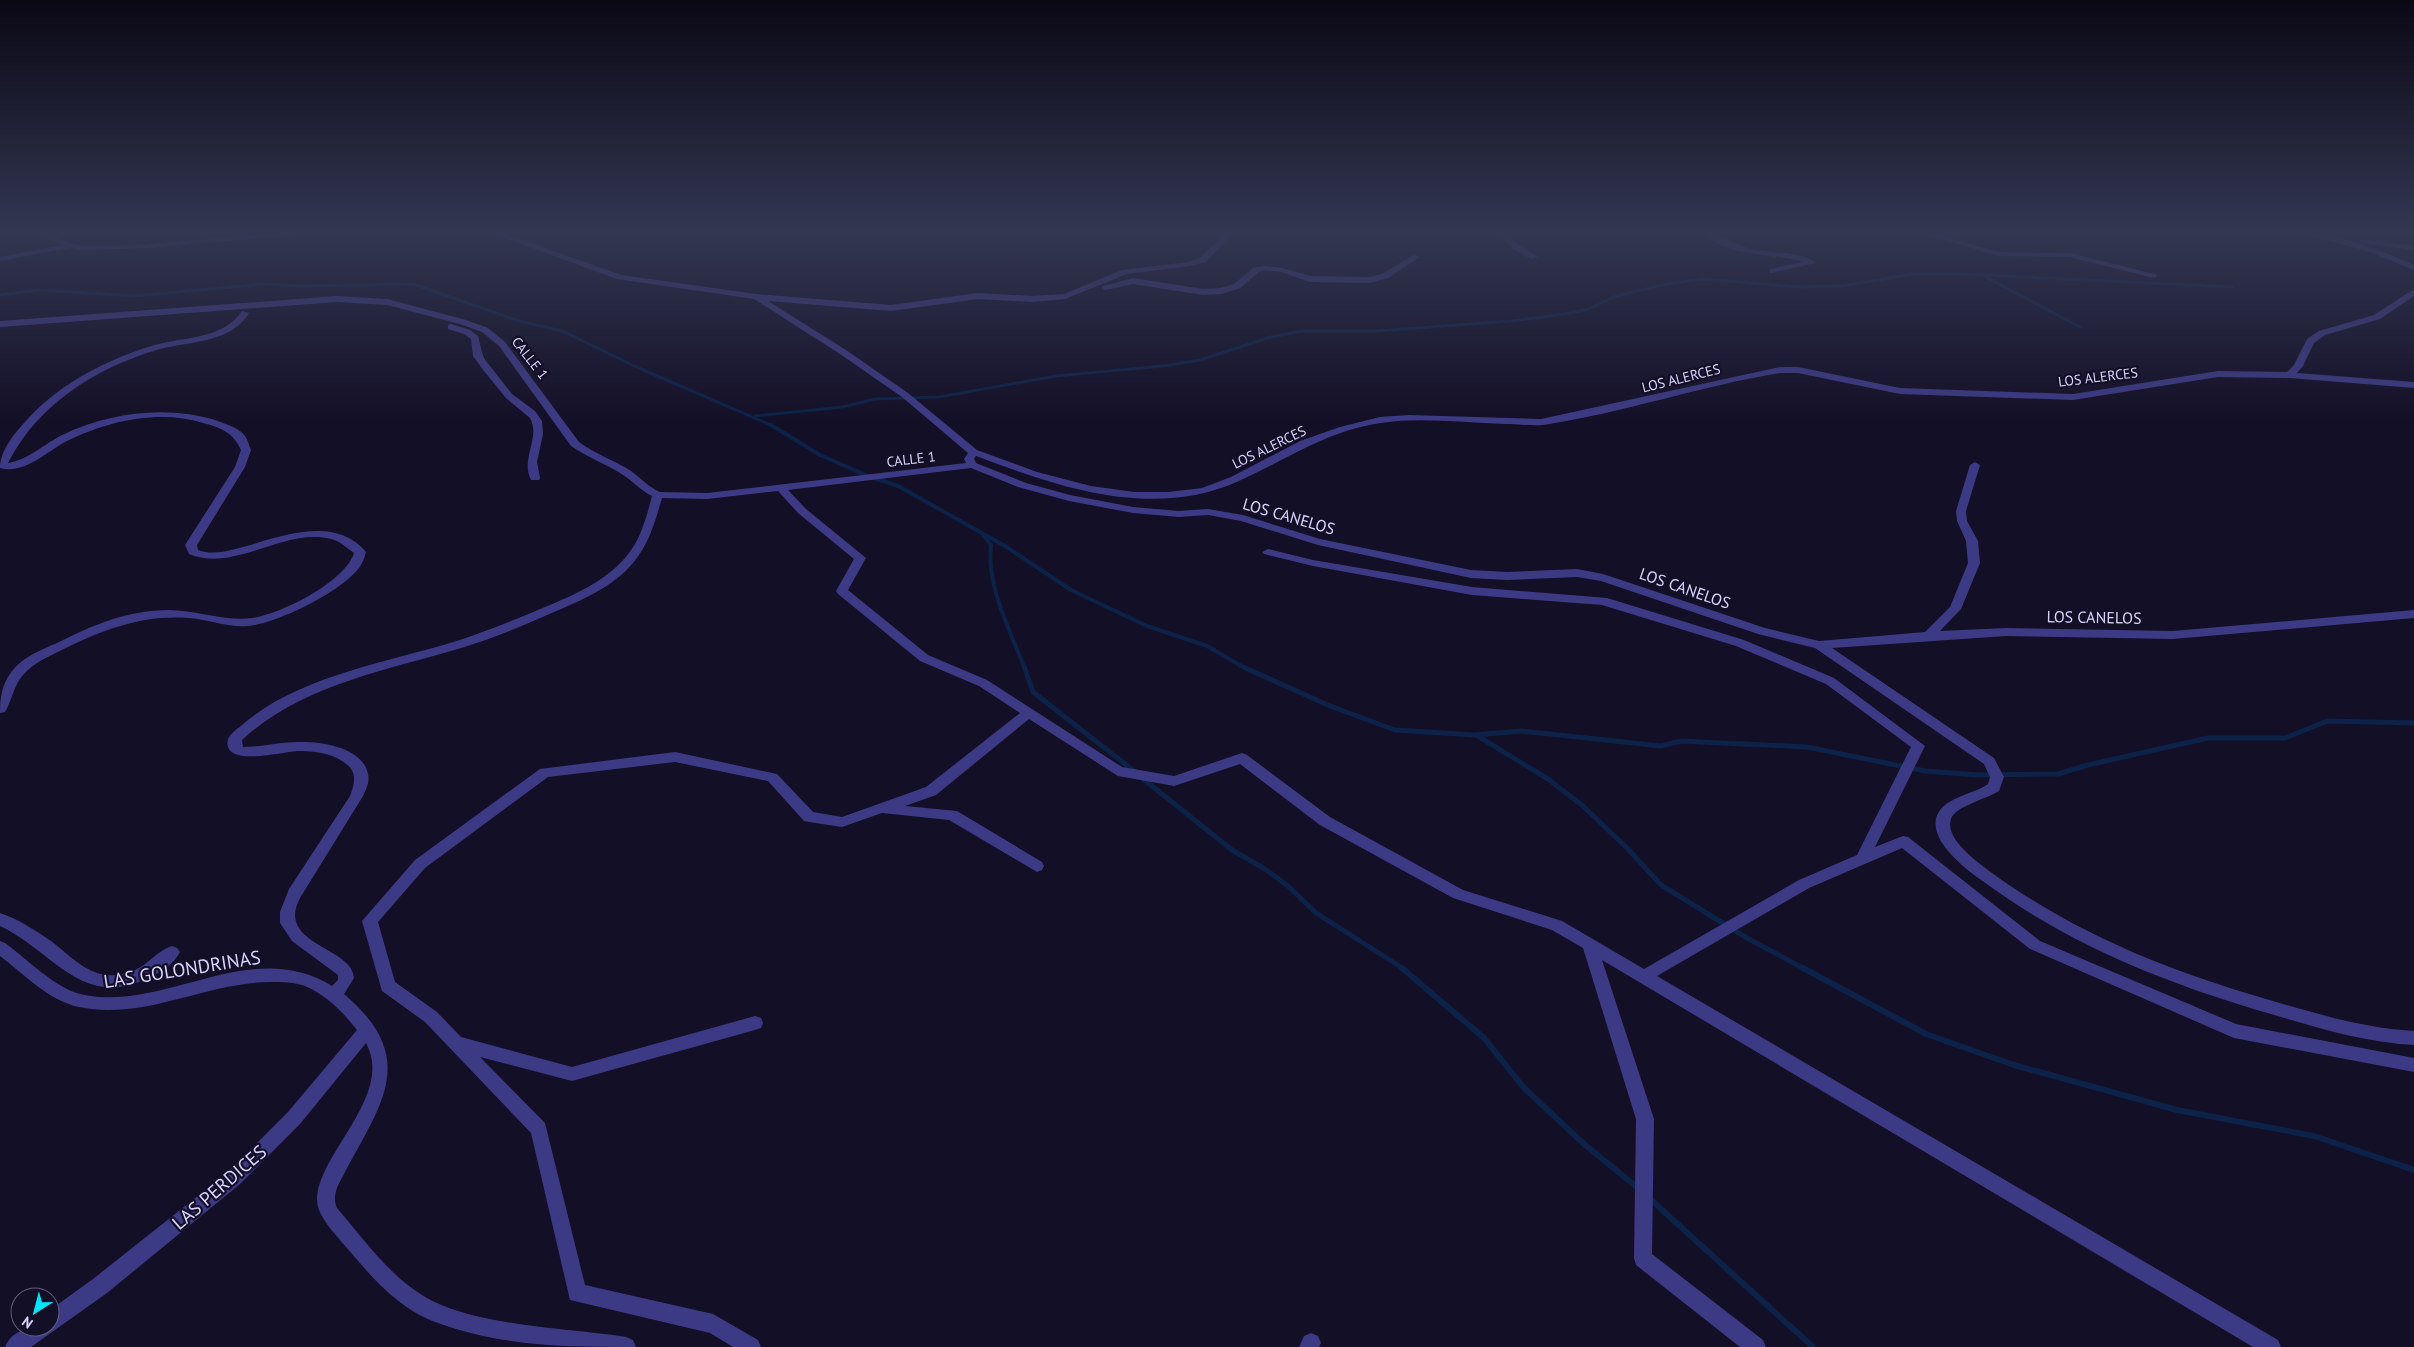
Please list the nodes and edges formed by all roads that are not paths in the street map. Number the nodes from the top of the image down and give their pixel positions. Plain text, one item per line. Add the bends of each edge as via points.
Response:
1 (748, 296) edge
2 (1063, 296) edge
3 (2408, 296) edge
4 (756, 297) junction
5 (245, 314) junction
6 (0, 324) edge
7 (0, 332) edge
8 (2290, 375) junction
9 (2414, 385) edge
10 (14, 442) junction
11 (0, 444) edge
12 (973, 452) junction
13 (972, 465) junction
14 (1975, 465) dead end
15 (535, 478) dead end
16 (781, 488) junction
17 (658, 495) junction
18 (1268, 552) dead end
19 (2414, 614) edge
20 (1928, 636) junction
21 (1819, 645) junction
22 (0, 709) edge
23 (1028, 713) junction
24 (880, 808) junction
25 (1862, 859) junction
26 (1037, 866) dead end
27 (0, 918) edge
28 (1590, 945) junction
29 (0, 947) edge
30 (172, 952) dead end
31 (1643, 977) junction
32 (333, 994) junction
33 (756, 1023) dead end
34 (367, 1030) junction
35 (2414, 1038) edge
36 (456, 1043) junction
37 (2414, 1065) edge
38 (60, 1315) edge
39 (28, 1337) edge
40 (14, 1347) edge
41 (626, 1347) edge
42 (751, 1347) edge
43 (1756, 1347) edge
44 (2270, 1347) edge

1 - 4 street
2 - 4 street via 1050,299 955,298 890,308
3 - 8 street via 2377,317 2322,333 2310,341
4 - 12 street, LOS ALERCES via 905,395
5 - 7 street
5 - 10 street via 239,322 220,332 136,355 66,390 37,412
5 - 15 street via 359,306 389,309 467,332 476,341 482,364 507,394 536,419 539,430 531,464
6 - 17 street, CALLE 1 via 348,299 387,302 463,322 498,339 575,444 627,473
8 - 9 street, LOS ALERCES
8 - 12 street, LOS ALERCES via 2218,374 2101,393 2048,396 1900,391 1798,370 1780,370 1540,422 1380,420 1304,443 1235,479 1204,491 1168,495 1134,495 1090,489 1033,474
10 - 11 street
10 - 22 street via 3,467 21,465 62,439 116,420 165,415 216,425 240,436 245,454 191,545 193,552 200,556 219,556 288,536 320,533 340,538 360,552 360,556 351,573 334,585 261,620 241,624 201,615 165,614 131,616 99,626 22,668 12,679
12 - 13 street via 969,460
13 - 16 street, CALLE 1
13 - 21 street, LOS CANELOS via 1022,485 1069,498 1133,510 1179,514 1208,512 1243,518 1318,542 1471,574 1577,573 1603,578 1762,631
14 - 20 street via 1961,511 1962,521 1972,541 1974,563 1954,609
16 - 17 street, CALLE 1 via 694,497
16 - 23 street via 802,511 860,558 842,591 924,658 983,683
17 - 32 street via 645,536 636,552 622,568 591,590 488,634 324,686 270,711 235,739 234,748 242,752 292,746 333,751 352,762 361,772 362,784 357,798 294,894 288,910 288,924 296,936 345,972 344,984
18 - 25 street via 1472,591 1603,601 1740,643 1830,681 1918,746
19 - 20 street, LOS CANELOS via 2173,635 2006,632
20 - 21 street, LOS CANELOS
21 - 35 street via 1989,761 1997,777 1994,787 1950,807 1943,818 1943,825 1951,843 1966,860 2014,896 2100,945 2193,984 2320,1024 2382,1036
23 - 24 street via 931,791
23 - 28 street via 1118,771 1174,781 1242,758 1325,821 1458,894 1557,925
24 - 26 street via 952,815
24 - 36 street via 842,822 809,817 772,777 675,757 545,772 420,864 370,921 388,986 431,1017
25 - 31 street via 1804,884
25 - 37 street via 1903,841 2035,945 2234,1031
27 - 30 street via 42,943 80,973 111,982 143,975
28 - 31 street
28 - 43 street via 1645,1120 1642,1258
29 - 32 street, LAS GOLONDRINAS via 58,992 88,1002 130,1001 230,978 268,976 293,976
31 - 44 street
32 - 34 street, LAS GOLONDRINAS
33 - 36 street via 572,1074
34 - 38 street, LAS PERDICES via 294,1118 234,1178
34 - 41 street, LAS GOLONDRINAS via 380,1057 380,1081 366,1116 328,1187 326,1197 330,1214 394,1287 428,1308 478,1324
36 - 42 street via 539,1129 577,1293 713,1324
39 - 40 street

